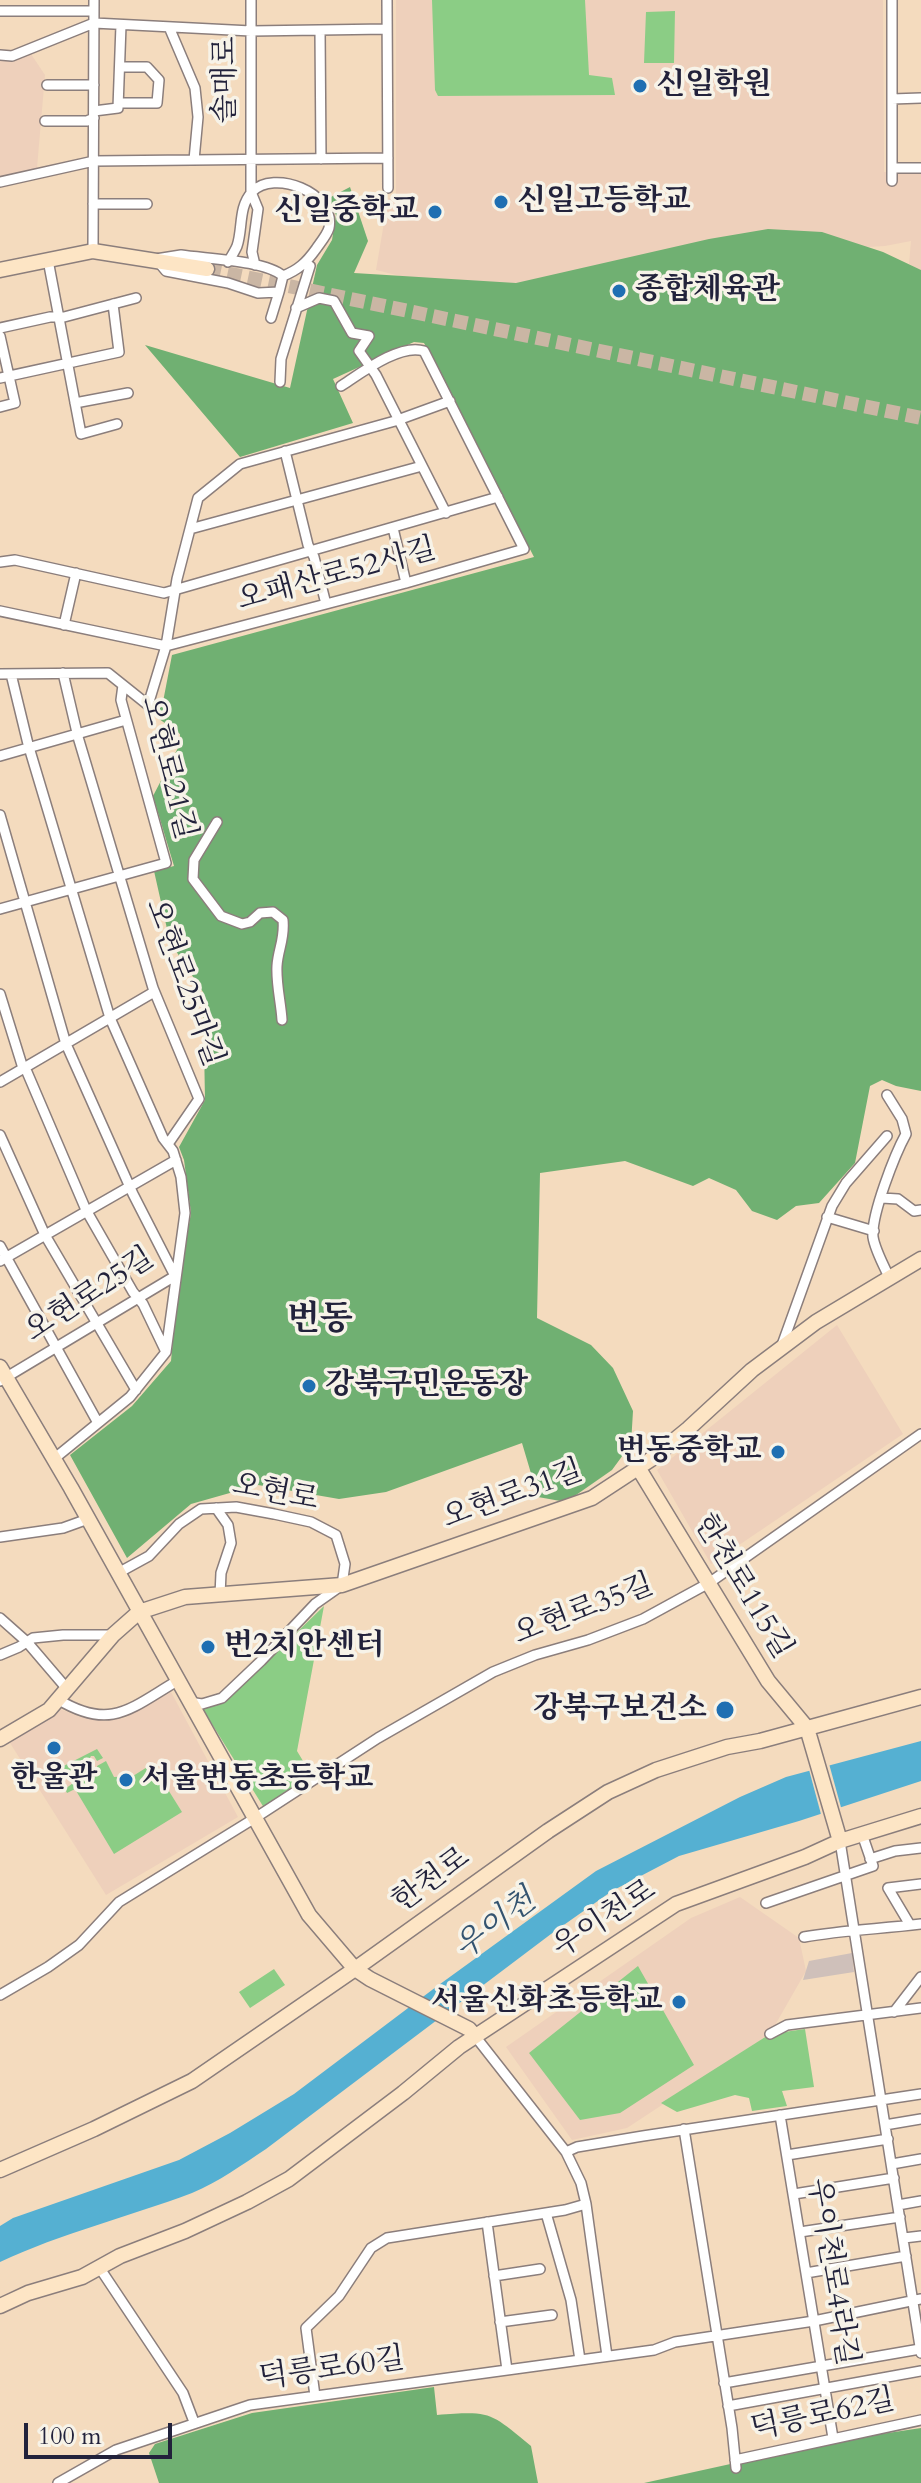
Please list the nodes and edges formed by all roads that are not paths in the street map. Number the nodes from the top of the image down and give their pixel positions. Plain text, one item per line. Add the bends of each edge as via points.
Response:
1 (251, 0) edge
2 (387, 0) edge
3 (892, 0) edge
4 (94, 5) edge
5 (0, 11) edge
6 (94, 23) junction
7 (121, 25) junction
8 (169, 27) junction
9 (387, 29) junction
10 (320, 30) junction
11 (251, 31) junction
12 (0, 55) edge
13 (120, 67) junction
14 (47, 85) dead end
15 (94, 85) junction
16 (921, 98) edge
17 (892, 99) junction
18 (119, 103) junction
19 (94, 115) junction
20 (45, 121) dead end
21 (388, 158) junction
22 (251, 159) junction
23 (321, 159) junction
24 (194, 160) junction
25 (94, 161) junction
26 (892, 168) junction
27 (921, 168) edge
28 (892, 181) dead end
29 (0, 182) edge
30 (388, 188) dead end
31 (251, 192) junction
32 (93, 204) junction
33 (147, 204) dead end
34 (93, 251) junction
35 (156, 259) junction
36 (48, 260) junction
37 (228, 262) junction
38 (305, 263) junction
39 (255, 265) junction
40 (207, 269) tunnel mouth
41 (0, 270) edge
42 (283, 276) junction
43 (279, 292) junction
44 (136, 298) dead end
45 (113, 304) junction
46 (296, 308) junction
47 (59, 317) junction
48 (271, 318) dead end
49 (0, 328) edge
50 (0, 336) edge
51 (67, 363) junction
52 (370, 368) junction
53 (4, 377) edge
54 (280, 382) dead end
55 (341, 386) dead end
56 (128, 393) dead end
57 (450, 401) junction
58 (75, 403) junction
59 (0, 407) edge
60 (399, 419) junction
61 (117, 424) dead end
62 (285, 451) junction
63 (422, 466) junction
64 (498, 497) junction
65 (297, 499) junction
66 (446, 513) junction
67 (393, 528) junction
68 (190, 529) junction
69 (311, 551) junction
70 (0, 562) edge
71 (76, 573) junction
72 (406, 583) junction
73 (176, 590) junction
74 (326, 604) junction
75 (0, 611) edge
76 (64, 625) junction
77 (166, 646) junction
78 (63, 673) junction
79 (6, 674) edge
80 (123, 685) junction
81 (126, 720) junction
82 (77, 734) junction
83 (30, 748) junction
84 (0, 756) edge
85 (0, 815) edge
86 (217, 822) dead end
87 (166, 863) joint
88 (120, 876) junction
89 (72, 890) junction
90 (27, 902) junction
91 (0, 909) edge
92 (154, 992) junction
93 (0, 994) edge
94 (110, 1018) junction
95 (282, 1020) dead end
96 (66, 1044) junction
97 (25, 1068) junction
98 (0, 1082) edge
99 (887, 1095) dead end
100 (0, 1135) edge
101 (887, 1136) dead end
102 (168, 1144) junction
103 (176, 1160) junction
104 (129, 1186) junction
105 (882, 1198) junction
106 (86, 1210) junction
107 (921, 1210) edge
108 (827, 1217) junction
109 (874, 1231) junction
110 (45, 1235) junction
111 (0, 1246) edge
112 (2, 1259) edge
113 (921, 1259) edge
114 (175, 1276) junction
115 (890, 1279) junction
116 (139, 1299) junction
117 (97, 1324) junction
118 (56, 1348) junction
119 (781, 1349) junction
120 (166, 1352) junction
121 (2, 1375) edge
122 (136, 1390) junction
123 (98, 1423) junction
124 (921, 1434) edge
125 (55, 1458) junction
126 (639, 1469) junction
127 (216, 1508) junction
128 (88, 1519) junction
129 (0, 1537) edge
130 (118, 1573) junction
131 (709, 1583) junction
132 (342, 1585) junction
133 (220, 1595) junction
134 (139, 1612) junction
135 (0, 1618) edge
136 (113, 1635) junction
137 (27, 1642) junction
138 (0, 1655) edge
139 (177, 1681) junction
140 (64, 1695) junction
141 (921, 1697) edge
142 (188, 1701) junction
143 (807, 1728) junction
144 (1, 1738) edge
145 (921, 1816) edge
146 (255, 1818) junction
147 (862, 1834) junction
148 (840, 1841) junction
149 (921, 1848) edge
150 (871, 1863) junction
151 (846, 1876) junction
152 (921, 1884) edge
153 (766, 1903) dead end
154 (921, 1924) edge
155 (910, 1925) junction
156 (854, 1929) junction
157 (804, 1937) dead end
158 (355, 1969) junction
159 (921, 1977) edge
160 (0, 1995) edge
161 (921, 2008) edge
162 (894, 2012) junction
163 (868, 2015) junction
164 (770, 2034) dead end
165 (475, 2036) junction
166 (921, 2094) edge
167 (882, 2100) junction
168 (780, 2115) junction
169 (921, 2119) edge
170 (885, 2125) junction
171 (684, 2129) junction
172 (888, 2139) junction
173 (566, 2152) junction
174 (787, 2155) junction
175 (921, 2159) edge
176 (892, 2164) junction
177 (0, 2170) edge
178 (894, 2178) junction
179 (794, 2194) junction
180 (921, 2201) edge
181 (586, 2204) junction
182 (898, 2205) junction
183 (546, 2213) junction
184 (900, 2217) junction
185 (487, 2222) junction
186 (800, 2232) junction
187 (921, 2236) edge
188 (904, 2238) junction
189 (906, 2256) junction
190 (99, 2267) junction
191 (540, 2269) dead end
192 (806, 2273) junction
193 (494, 2276) junction
194 (917, 2300) edge
195 (0, 2306) edge
196 (552, 2315) dead end
197 (814, 2321) junction
198 (500, 2322) junction
199 (717, 2336) junction
200 (921, 2351) edge
201 (607, 2356) junction
202 (580, 2360) junction
203 (822, 2366) junction
204 (507, 2370) junction
205 (921, 2371) edge
206 (724, 2383) junction
207 (825, 2388) junction
208 (315, 2396) junction
209 (728, 2406) junction
210 (921, 2420) edge
211 (194, 2422) junction
212 (833, 2438) junction
213 (58, 2483) edge

1 - 11 street, 솔매로
2 - 9 street
3 - 17 street
4 - 5 street
4 - 6 street
6 - 7 street
6 - 12 street via 12,56
6 - 15 street
7 - 8 street
7 - 13 street
8 - 11 street
8 - 24 street via 195,88
9 - 10 street
9 - 21 street
10 - 11 street
10 - 23 street
11 - 22 street, 솔매로
13 - 18 street
13 - 18 street via 147,67 159,80 157,103
14 - 15 street
15 - 19 street
16 - 17 street
17 - 26 street
18 - 19 street via 118,108
19 - 20 street via 87,121
19 - 25 street
21 - 23 street, 솔매로
21 - 30 street
22 - 23 street, 솔매로
22 - 24 street
22 - 31 street, 솔매로
24 - 25 street
25 - 29 street
25 - 32 street
26 - 27 street
26 - 28 street
31 - 37 street, 솔매로
31 - 38 street via 264,184 289,184 307,189 321,201 329,230
31 - 39 street, 솔매로 via 258,209
32 - 33 street
32 - 34 street
34 - 35 street
34 - 36 street
35 - 37 street via 181,255
35 - 40 street
35 - 43 street via 166,271 258,293
36 - 41 street
36 - 47 street
37 - 39 street
38 - 42 street
38 - 46 street via 310,266
39 - 42 street
42 - 43 street
43 - 48 street
44 - 45 street
45 - 47 street
45 - 51 street via 119,352
46 - 52 street via 319,298 334,301 352,333 369,336 359,351
46 - 54 street
47 - 49 street
47 - 51 street
50 - 53 street
51 - 53 street
51 - 58 street
52 - 55 street, 오패산로52사길
52 - 57 street, 오패산로52사길 via 393,355 424,351
52 - 60 street
53 - 59 street via 15,403
56 - 58 street
57 - 60 street
57 - 64 street, 오패산로52사길
58 - 61 street via 81,434
60 - 62 street
60 - 63 street
62 - 65 street
62 - 68 street via 240,464 198,498
63 - 65 street
63 - 66 street
64 - 66 street, 오패산로52사길
64 - 72 street, 오패산로52사길 via 524,549
65 - 68 street
65 - 69 street
66 - 67 street, 오패산로52사길
67 - 69 street, 오패산로52사길
67 - 72 street
68 - 73 street
69 - 73 street, 오패산로52사길
69 - 74 street
70 - 71 street via 15,560
71 - 73 street via 164,593
71 - 76 street
72 - 74 street, 오패산로52사길
73 - 77 street
74 - 77 street, 오패산로52사길
75 - 76 street
76 - 77 street
77 - 80 street, 오현로21길 via 148,705
78 - 79 street, 오현로21길
78 - 80 street, 오현로21길 via 108,673
78 - 82 street, 오현로25마길
79 - 83 street, 오현로25길
80 - 81 street, 오현로21길
81 - 82 street
81 - 87 street, 오현로21길
82 - 83 street
82 - 88 street, 오현로25마길
83 - 84 street
83 - 89 street, 오현로25길
85 - 90 street
86 - 95 street via 194,860 193,879 221,916 242,924 273,912 283,920 276,971
87 - 88 street, 오현로25마길
88 - 89 street
88 - 92 street, 오현로25마길
89 - 90 street
89 - 94 street, 오현로25길
90 - 91 street
90 - 96 street
92 - 94 street
92 - 102 street, 오현로25마길 via 199,1099
93 - 97 street
94 - 96 street
94 - 102 street, 오현로25길
96 - 97 street
96 - 104 street
97 - 98 street
97 - 106 street
99 - 105 street via 906,1134
100 - 110 street
101 - 108 street via 846,1183
102 - 103 street, 오현로25길
103 - 104 street
103 - 114 street, 오현로25길 via 185,1213
104 - 106 street
104 - 114 street
105 - 107 street
105 - 109 street
106 - 110 street
106 - 116 street
108 - 109 street
108 - 119 street
109 - 115 street
110 - 112 street
110 - 117 street
111 - 112 street
112 - 118 street
113 - 115 street, 오현로31길
114 - 116 street, 오현로25길
114 - 120 street
115 - 119 street, 오현로31길
116 - 117 street, 오현로25길
116 - 120 street
117 - 118 street, 오현로25길
117 - 122 street
118 - 121 street, 오현로25길
118 - 123 street
119 - 126 street, 오현로31길
120 - 122 street
121 - 125 street
122 - 123 street
123 - 125 street
124 - 131 street, 오현로35길
125 - 128 street
126 - 131 street, 한천로115길
126 - 132 street, 오현로31길 via 581,1502
127 - 130 street, 오현로 via 201,1509 149,1556
127 - 132 street, 오현로 via 311,1522 336,1535 345,1564
127 - 133 street via 228,1525 231,1543
128 - 129 street
128 - 130 street
130 - 134 street
131 - 143 street, 한천로115길 via 768,1681
131 - 146 street, 오현로35길 via 643,1619 493,1672
132 - 133 street, 오현로31길
132 - 142 street via 315,1604 222,1698 202,1704
133 - 134 street, 오현로31길 via 185,1597
134 - 136 street
134 - 139 street
135 - 137 street
136 - 137 street via 63,1635
136 - 140 street
137 - 138 street
137 - 140 street
139 - 140 street via 117,1715 80,1712
139 - 142 street
140 - 144 street
141 - 143 street, 한천로
142 - 146 street
143 - 148 street
143 - 158 street, 한천로 via 679,1762 608,1792
145 - 147 street, 우이천로
146 - 158 street via 309,1915
146 - 160 street, 오현로35길 via 119,1902 79,1945
147 - 148 street, 우이천로
147 - 150 street
148 - 151 street
148 - 165 street, 우이천로 via 676,1904
149 - 150 street via 895,1851
150 - 151 street
151 - 153 street
151 - 156 street
152 - 155 street via 888,1888
154 - 155 street
155 - 156 street
156 - 157 street
156 - 163 street
158 - 165 street
158 - 177 street, 한천로 via 192,2081
159 - 162 street
161 - 162 street
162 - 163 street
163 - 164 street via 787,2025
163 - 167 street
165 - 173 street
165 - 190 street, 우이천로 via 289,2179
166 - 167 street
167 - 168 street
167 - 170 street
168 - 171 street
168 - 174 street, 우이천로4라길
169 - 170 street
170 - 172 street
171 - 173 street
171 - 199 street
172 - 174 street
172 - 176 street
173 - 181 street
174 - 179 street, 우이천로4라길
175 - 176 street
176 - 178 street
178 - 179 street
178 - 182 street
179 - 186 street, 우이천로4라길
180 - 182 street
181 - 183 street
181 - 201 street
182 - 184 street
183 - 185 street
183 - 202 street via 571,2300
184 - 186 street
184 - 188 street
185 - 193 street
185 - 208 street via 387,2238 371,2248 339,2296 306,2328
186 - 192 street, 우이천로4라길
187 - 188 street
188 - 189 street
189 - 192 street
189 - 194 street
190 - 195 street, 우이천로
190 - 211 street via 183,2393
191 - 193 street
192 - 197 street, 우이천로4라길
193 - 198 street
194 - 197 street, 덕릉로60길
194 - 200 street
196 - 198 street
197 - 199 street, 덕릉로60길
197 - 203 street, 우이천로4라길
198 - 204 street
199 - 201 street, 덕릉로60길
199 - 206 street
200 - 203 street
201 - 202 street, 덕릉로60길
202 - 204 street, 덕릉로60길
203 - 206 street
203 - 207 street, 우이천로4라길
204 - 208 street, 덕릉로60길
205 - 207 street
206 - 209 street
207 - 209 street
207 - 212 street, 우이천로4라길
208 - 211 street, 덕릉로60길 via 250,2405
209 - 212 street, 덕릉로62길 via 736,2464
210 - 212 street, 덕릉로62길
211 - 213 street, 덕릉로60길 via 116,2450

